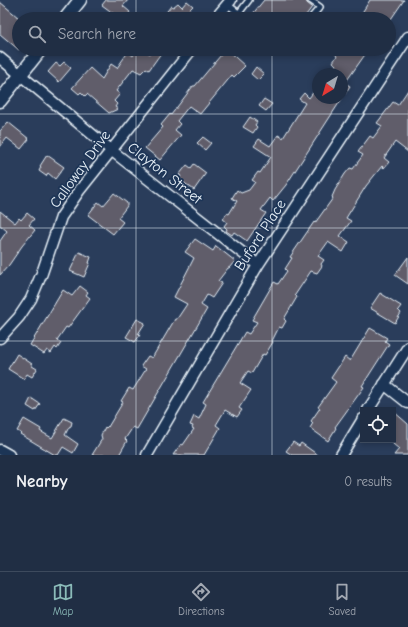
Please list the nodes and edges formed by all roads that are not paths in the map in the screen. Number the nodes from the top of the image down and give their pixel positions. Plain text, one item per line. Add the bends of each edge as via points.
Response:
1 (80, 0) edge
2 (249, 0) edge
3 (310, 0) edge
4 (229, 2) edge
5 (71, 12) edge
6 (221, 12) edge
7 (238, 12) edge
8 (240, 12) edge
9 (316, 12) edge
10 (408, 37) edge
11 (396, 55) edge
12 (36, 56) edge
13 (186, 56) edge
14 (396, 56) edge
15 (0, 58) edge
16 (21, 75) junction
17 (0, 102) edge
18 (111, 150) junction
19 (258, 265) junction
20 (0, 338) edge
21 (408, 347) edge
22 (384, 384) junction
23 (408, 404) edge
24 (370, 407) edge
25 (360, 424) edge
26 (0, 450) edge
27 (9, 455) edge
28 (147, 455) edge
29 (341, 455) edge

1 - 5 street
2 - 8 lane
3 - 9 lane via 320,8
4 - 6 street
4 - 7 lane
10 - 11 street, Buford Place
12 - 16 street
13 - 18 street, Calloway Drive
14 - 19 street, Buford Place
15 - 16 street, Clayton Street
16 - 17 street
16 - 18 street, Clayton Street
18 - 19 street, Clayton Street
18 - 20 street, Calloway Drive via 61,218 31,299
19 - 28 street, Buford Place
21 - 22 street
22 - 23 street
22 - 24 street
25 - 29 street
26 - 27 street

